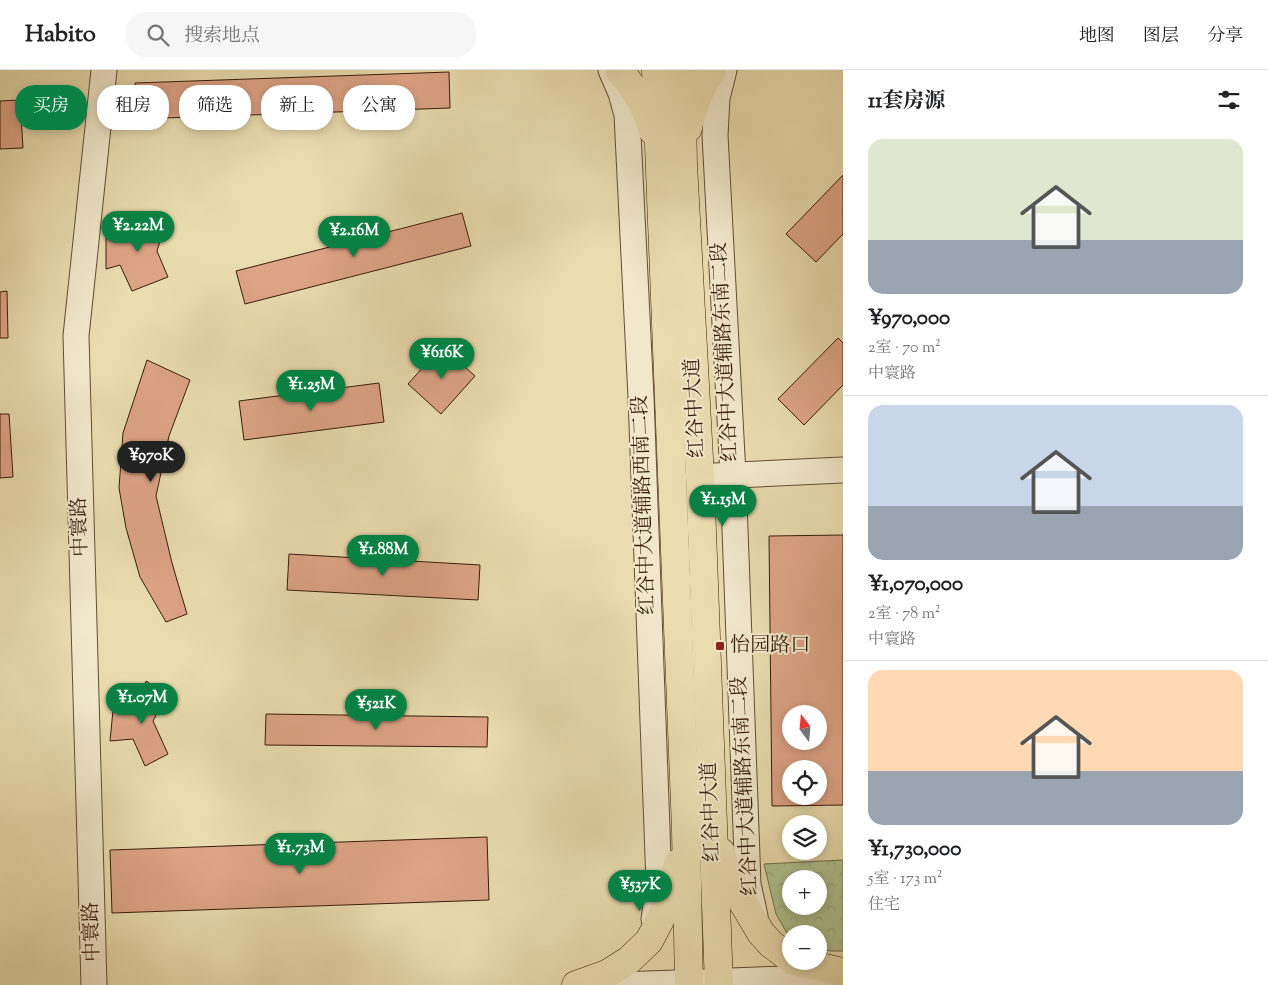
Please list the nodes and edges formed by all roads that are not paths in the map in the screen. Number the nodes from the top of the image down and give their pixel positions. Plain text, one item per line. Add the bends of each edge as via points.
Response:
1 (104, 70) edge
2 (611, 70) edge
3 (619, 70) edge
4 (656, 70) edge
5 (681, 70) edge
6 (712, 70) edge
7 (724, 70) edge
8 (672, 163) junction
9 (843, 470) edge
10 (733, 475) junction
11 (700, 477) junction
12 (713, 821) junction
13 (686, 830) junction
14 (761, 933) junction
15 (649, 942) junction
16 (782, 952) edge
17 (827, 968) edge
18 (843, 972) edge
19 (843, 977) edge
20 (718, 983) edge
21 (689, 984) edge
22 (94, 985) edge
23 (576, 985) edge
24 (620, 985) edge

1 - 22 street, 中寰路 via 76,336
2 - 15 street, 红谷中大道辅路西南二段 via 627,115 641,397 659,883
3 - 8 main road via 631,84
4 - 8 main road, 红谷中大道
5 - 8 main road, 红谷中大道
6 - 8 main road
7 - 10 street, 红谷中大道辅路东南二段 via 717,98 716,135
8 - 11 main road, 红谷中大道
8 - 13 main road, 红谷中大道
9 - 10 street
10 - 11 street
10 - 14 street, 红谷中大道辅路东南二段 via 748,884
11 - 12 main road, 红谷中大道
12 - 14 main road via 724,864
12 - 20 main road, 红谷中大道
13 - 15 main road via 672,890
13 - 21 main road, 红谷中大道
14 - 16 main road
15 - 23 main road via 607,974
17 - 18 main road
19 - 20 street
20 - 21 street
21 - 24 street

